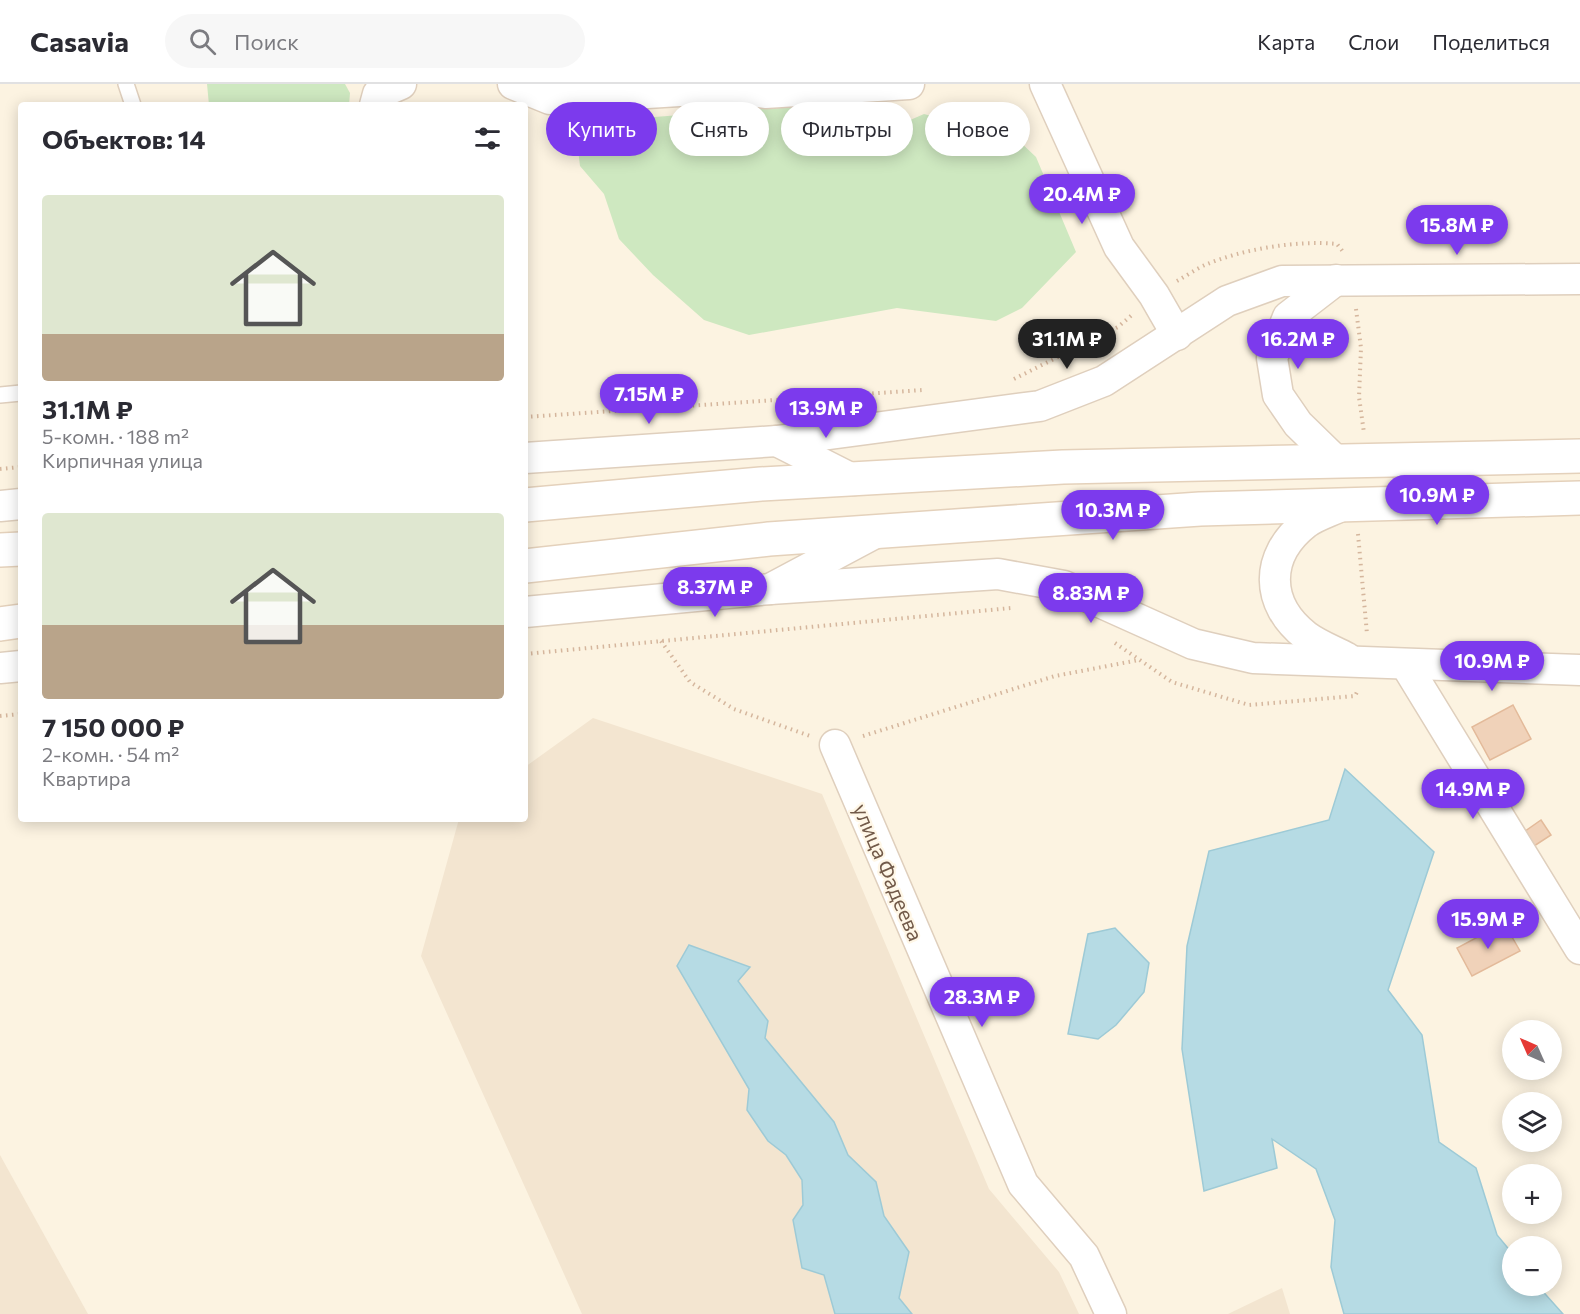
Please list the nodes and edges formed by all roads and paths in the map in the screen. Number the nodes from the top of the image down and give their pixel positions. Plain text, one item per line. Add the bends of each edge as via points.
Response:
1 (126, 84) edge
2 (513, 84) edge
3 (909, 84) edge
4 (1046, 84) edge
5 (132, 102) edge
6 (1580, 279) edge
7 (1344, 280) junction
8 (1154, 295) junction
9 (1177, 336) junction
10 (1012, 380) dead end
11 (930, 389) dead end
12 (18, 393) edge
13 (0, 395) edge
14 (528, 417) edge
15 (777, 441) junction
16 (1366, 442) dead end
17 (1580, 456) edge
18 (528, 458) edge
19 (1336, 461) junction
20 (18, 467) edge
21 (0, 469) edge
22 (854, 480) junction
23 (1580, 498) edge
24 (18, 504) edge
25 (528, 505) edge
26 (0, 506) edge
27 (1352, 518) junction
28 (877, 532) junction
29 (18, 549) edge
30 (0, 550) edge
31 (528, 566) edge
32 (770, 589) junction
33 (1013, 608) dead end
34 (528, 612) edge
35 (18, 621) edge
36 (0, 624) edge
37 (1112, 640) dead end
38 (661, 641) junction
39 (528, 654) edge
40 (1139, 660) junction
41 (1361, 662) junction
42 (1406, 665) junction
43 (18, 666) edge
44 (0, 668) edge
45 (1580, 670) edge
46 (18, 714) edge
47 (0, 716) edge
48 (835, 745) junction
49 (1580, 949) edge
50 (1112, 1314) edge

1 - 5 lane
2 - 3 street via 550,99 728,88 765,93
4 - 8 street via 1119,247
6 - 7 street
7 - 8 path via 1350,261 1337,244 1270,246 1206,265
7 - 9 street via 1282,281 1227,301
7 - 16 path via 1361,348 1359,397
7 - 19 street via 1288,317 1272,358 1278,395 1298,424
8 - 9 street
8 - 10 path via 1118,327
9 - 15 street via 1104,381 1040,406
11 - 14 path
12 - 13 lane
15 - 18 street
15 - 22 street
17 - 19 main road
19 - 22 main road via 1063,467
20 - 21 path
22 - 25 main road via 760,484
23 - 27 main road via 1527,498
24 - 26 street
27 - 28 main road via 1200,509
27 - 41 path
27 - 41 street via 1306,523 1285,546 1273,575 1280,608 1306,636
28 - 31 main road via 769,539
28 - 32 street
29 - 30 main road
32 - 34 street
32 - 41 street via 998,574 1064,586 1193,644 1253,658
33 - 38 path
35 - 36 main road
37 - 40 path
38 - 39 path
38 - 48 path via 690,682 734,709
40 - 41 path via 1172,682 1249,705 1355,696
40 - 48 path via 1055,676
41 - 42 street
42 - 45 street
42 - 49 street
43 - 44 street
46 - 47 path
48 - 50 street, улица Фадеева via 1023,1184 1084,1256

